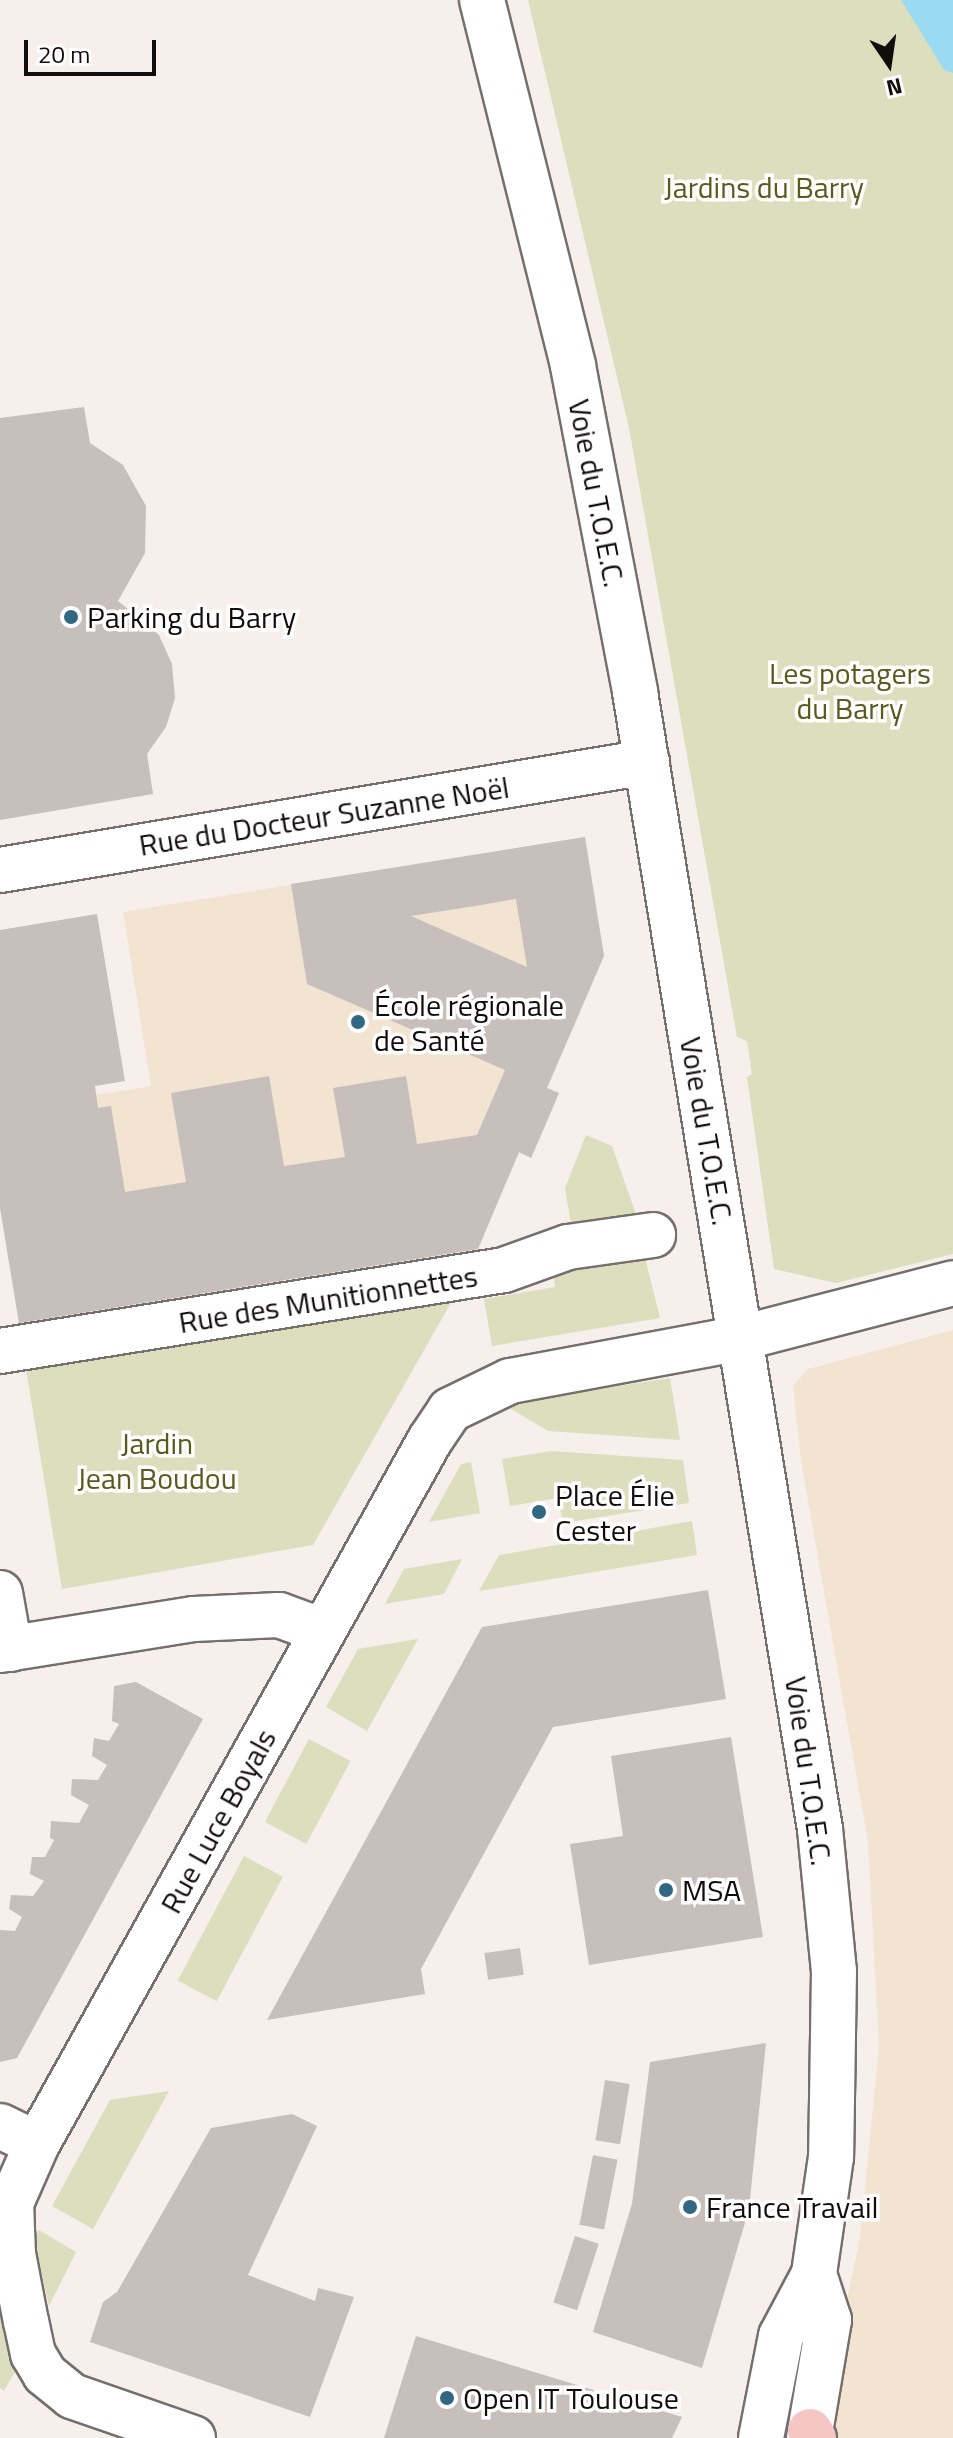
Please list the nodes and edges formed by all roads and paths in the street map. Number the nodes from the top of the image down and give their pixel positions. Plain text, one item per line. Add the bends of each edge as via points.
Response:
1 (482, 0) edge
2 (647, 762) junction
3 (0, 870) edge
4 (653, 1235) dead end
5 (953, 1283) edge
6 (741, 1338) junction
7 (0, 1351) edge
8 (0, 1593) edge
9 (323, 1631) junction
10 (5, 1649) edge
11 (18, 2135) edge
12 (814, 2274) junction
13 (811, 2436) edge
14 (193, 2438) edge
15 (761, 2438) edge

1 - 2 street, Voie du T.O.E.C. via 573,366
2 - 3 street, Rue du Docteur Suzanne Noël
2 - 6 street, Voie du T.O.E.C.
4 - 7 street, Rue des Munitionnettes via 568,1247 504,1270
5 - 6 street, Rue Luce Boyals
6 - 9 street, Rue Luce Boyals via 510,1381 450,1410
6 - 12 street, Voie du T.O.E.C. via 820,1829 834,1971 833,2127
8 - 10 street
9 - 10 street via 279,1615 194,1619
9 - 11 street, Rue Luce Boyals
11 - 14 street, Rue Luce Boyals via 11,2203 13,2254 33,2354 45,2374 72,2396
12 - 13 street, Voie du T.O.E.C. via 829,2320
12 - 15 street, Voie du T.O.E.C. via 781,2336

